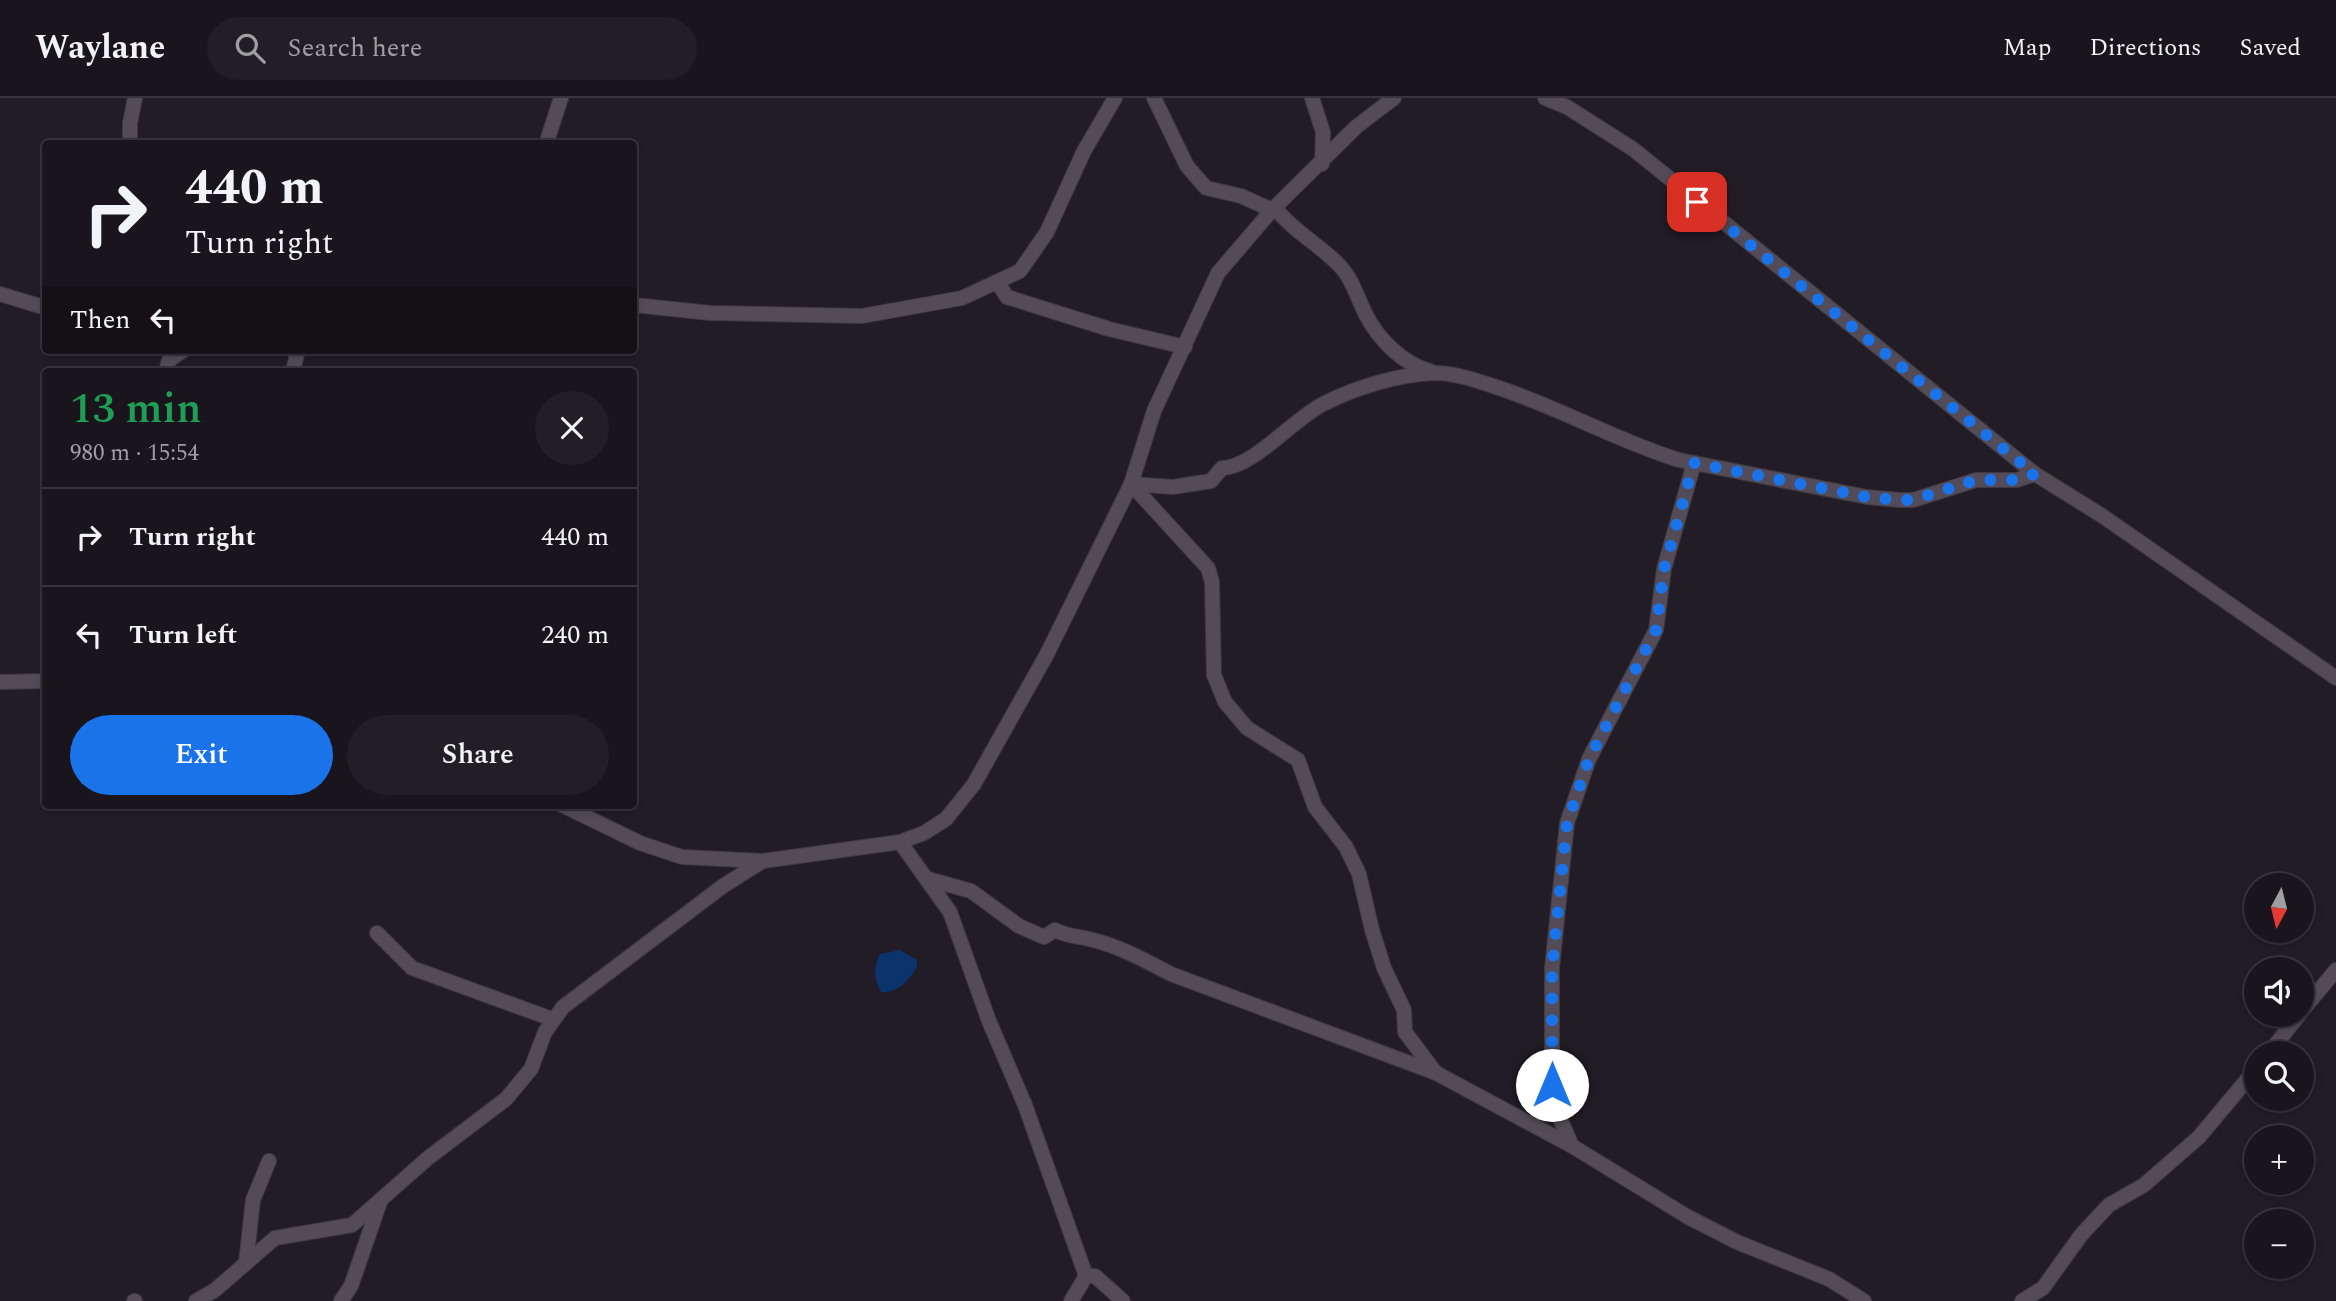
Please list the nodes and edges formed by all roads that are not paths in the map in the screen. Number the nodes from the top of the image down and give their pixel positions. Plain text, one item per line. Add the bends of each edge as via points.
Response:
1 (135, 98) edge
2 (1115, 98) edge
3 (1154, 98) edge
4 (1312, 98) edge
5 (1394, 98) edge
6 (1545, 98) edge
7 (561, 99) edge
8 (130, 140) edge
9 (548, 140) edge
10 (1322, 164) junction
11 (1274, 209) junction
12 (997, 282) junction
13 (0, 294) edge
14 (637, 305) edge
15 (42, 307) edge
16 (1185, 347) junction
17 (1435, 373) junction
18 (1694, 463) junction
19 (2035, 474) junction
20 (1131, 484) junction
21 (2336, 678) edge
22 (42, 681) edge
23 (0, 682) edge
24 (570, 809) edge
25 (900, 842) junction
26 (763, 861) junction
27 (928, 879) junction
28 (377, 933) dead end
29 (2336, 970) edge
30 (2314, 997) edge
31 (552, 1019) junction
32 (2290, 1027) edge
33 (2278, 1041) edge
34 (1436, 1073) junction
35 (2244, 1083) edge
36 (1572, 1146) junction
37 (269, 1161) dead end
38 (380, 1202) junction
39 (246, 1263) junction
40 (1086, 1276) junction
41 (196, 1301) edge
42 (341, 1301) edge
43 (1071, 1301) edge
44 (1123, 1301) edge
45 (1864, 1301) edge
46 (2022, 1301) edge

1 - 8 street
2 - 12 street via 1036,250 1020,271
3 - 11 street via 1187,166 1206,188
4 - 10 street via 1323,132
5 - 10 street via 1356,127
6 - 19 street via 1633,149
7 - 9 street
10 - 11 street
11 - 16 street via 1218,273
11 - 17 street via 1339,264 1367,318 1386,343 1418,368
12 - 14 street via 962,298 862,316 709,313
12 - 16 street via 1007,297
13 - 15 street
16 - 20 street via 1153,411
17 - 18 street via 1516,392 1654,452
17 - 20 street via 1398,378 1326,402 1251,456 1222,468 1211,481 1173,486
18 - 19 street via 1899,500 1913,500 1976,480 2017,480
18 - 36 street via 1664,569 1656,630 1589,759 1567,823 1552,968 1552,1085
19 - 21 street
20 - 25 street via 1047,654 974,784 946,819
20 - 34 street via 1208,568 1214,675 1219,689 1247,728 1298,760 1315,807 1346,847 1359,874 1384,968 1404,1010 1405,1032
22 - 23 street
24 - 26 street via 640,843 682,857
25 - 26 street
25 - 27 street
26 - 31 street via 589,985
27 - 34 street via 971,891 1019,926 1044,937 1055,930 1068,937 1092,939 1171,974
27 - 40 street via 950,912 989,1021 1026,1105
28 - 31 street via 412,968
29 - 30 street
31 - 38 street via 531,1069 506,1099 428,1158
32 - 33 street
34 - 36 street
35 - 46 street via 2199,1137 2144,1185 2109,1205 2043,1288
36 - 45 street via 1688,1217 1829,1279
37 - 39 street via 253,1200
38 - 39 street via 352,1225 275,1238
38 - 42 street via 351,1286
39 - 41 street
40 - 43 street
40 - 44 street via 1096,1276

